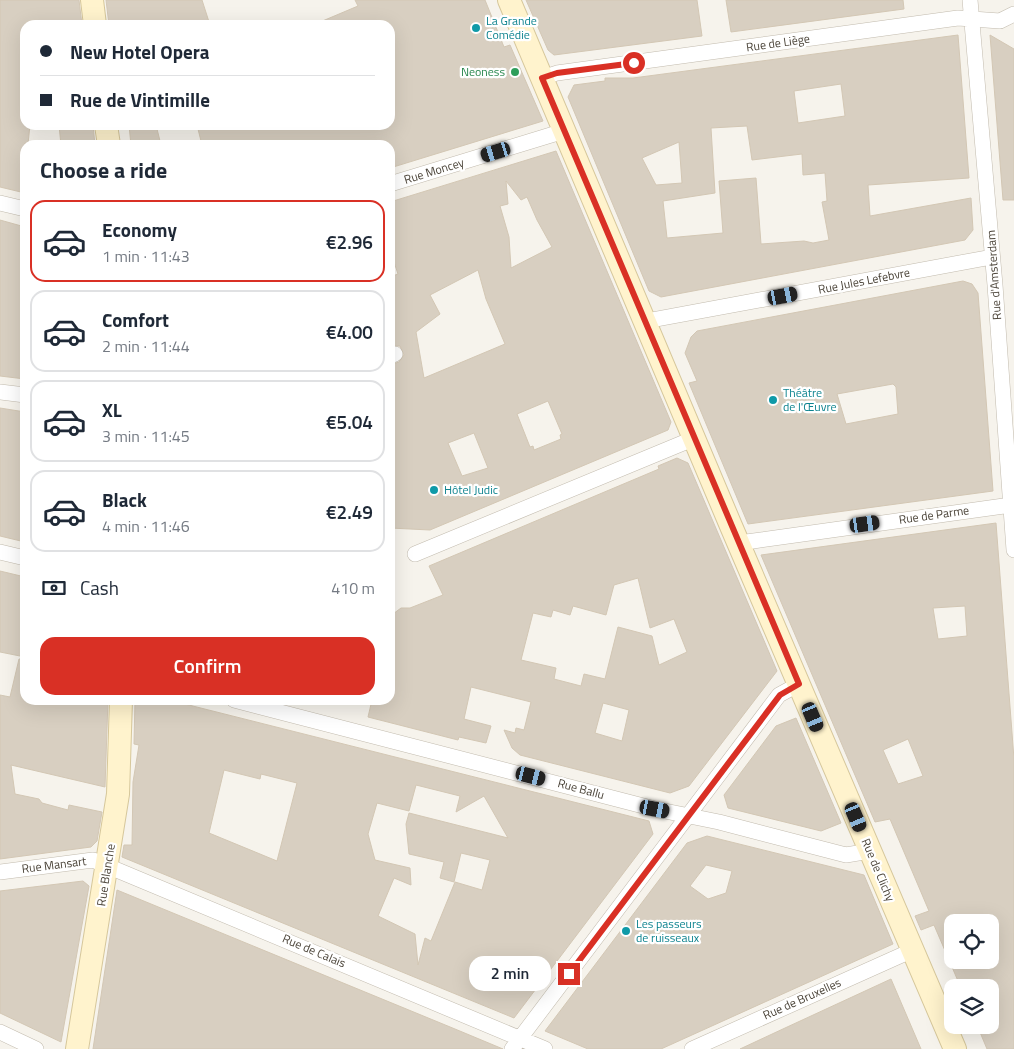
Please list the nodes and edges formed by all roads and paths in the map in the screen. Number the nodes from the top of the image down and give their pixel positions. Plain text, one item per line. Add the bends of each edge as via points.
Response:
1 (92, 0) edge
2 (509, 0) edge
3 (970, 0) edge
4 (1014, 14) edge
5 (94, 20) edge
6 (972, 20) junction
7 (1007, 24) edge
8 (542, 78) junction
9 (564, 131) junction
10 (395, 182) edge
11 (0, 203) edge
12 (20, 208) edge
13 (992, 257) junction
14 (646, 321) junction
15 (1007, 364) edge
16 (0, 392) edge
17 (20, 394) edge
18 (695, 438) junction
19 (1010, 505) junction
20 (739, 543) junction
21 (1014, 550) edge
22 (0, 552) edge
23 (414, 554) dead end
24 (20, 557) edge
25 (799, 684) junction
26 (122, 705) edge
27 (253, 705) edge
28 (690, 815) junction
29 (870, 851) junction
30 (108, 865) junction
31 (0, 872) edge
32 (913, 950) junction
33 (0, 1032) edge
34 (516, 1043) edge
35 (36, 1049) edge
36 (77, 1049) edge
37 (546, 1049) edge
38 (692, 1049) edge
39 (955, 1049) edge

1 - 5 street
2 - 8 street, Rue de Clichy
3 - 6 street, Rue d'Amsterdam
4 - 7 street, Rue de Liège
6 - 7 street, Rue de Liège
6 - 8 street, Rue de Liège via 948,20 557,73
6 - 13 street, Rue d'Amsterdam
8 - 9 street, Rue de Clichy
9 - 10 street, Rue Moncey
9 - 14 street, Rue de Clichy
11 - 12 street
13 - 14 street, Rue Jules Lefebvre
13 - 15 street, Rue d'Amsterdam
14 - 18 street, Rue de Clichy
15 - 19 street, Rue d'Amsterdam
16 - 17 street
18 - 20 street, Rue de Clichy
18 - 23 street
19 - 20 street, Rue de Parme
19 - 21 street, Rue d'Amsterdam
20 - 25 street, Rue de Clichy
22 - 24 street
25 - 28 street via 780,695
25 - 29 street, Rue de Clichy
26 - 30 street, Rue Blanche via 118,794
27 - 28 street, Rue Ballu via 655,809
28 - 29 street, Rue Ballu via 846,856
28 - 34 street
29 - 32 street, Rue de Clichy
30 - 31 street, Rue Mansart via 94,860
30 - 34 street, Rue de Calais
30 - 36 street, Rue Blanche
32 - 38 street, Rue de Bruxelles
32 - 39 street, Rue de Clichy
33 - 35 street
34 - 37 street, Rue de Calais

